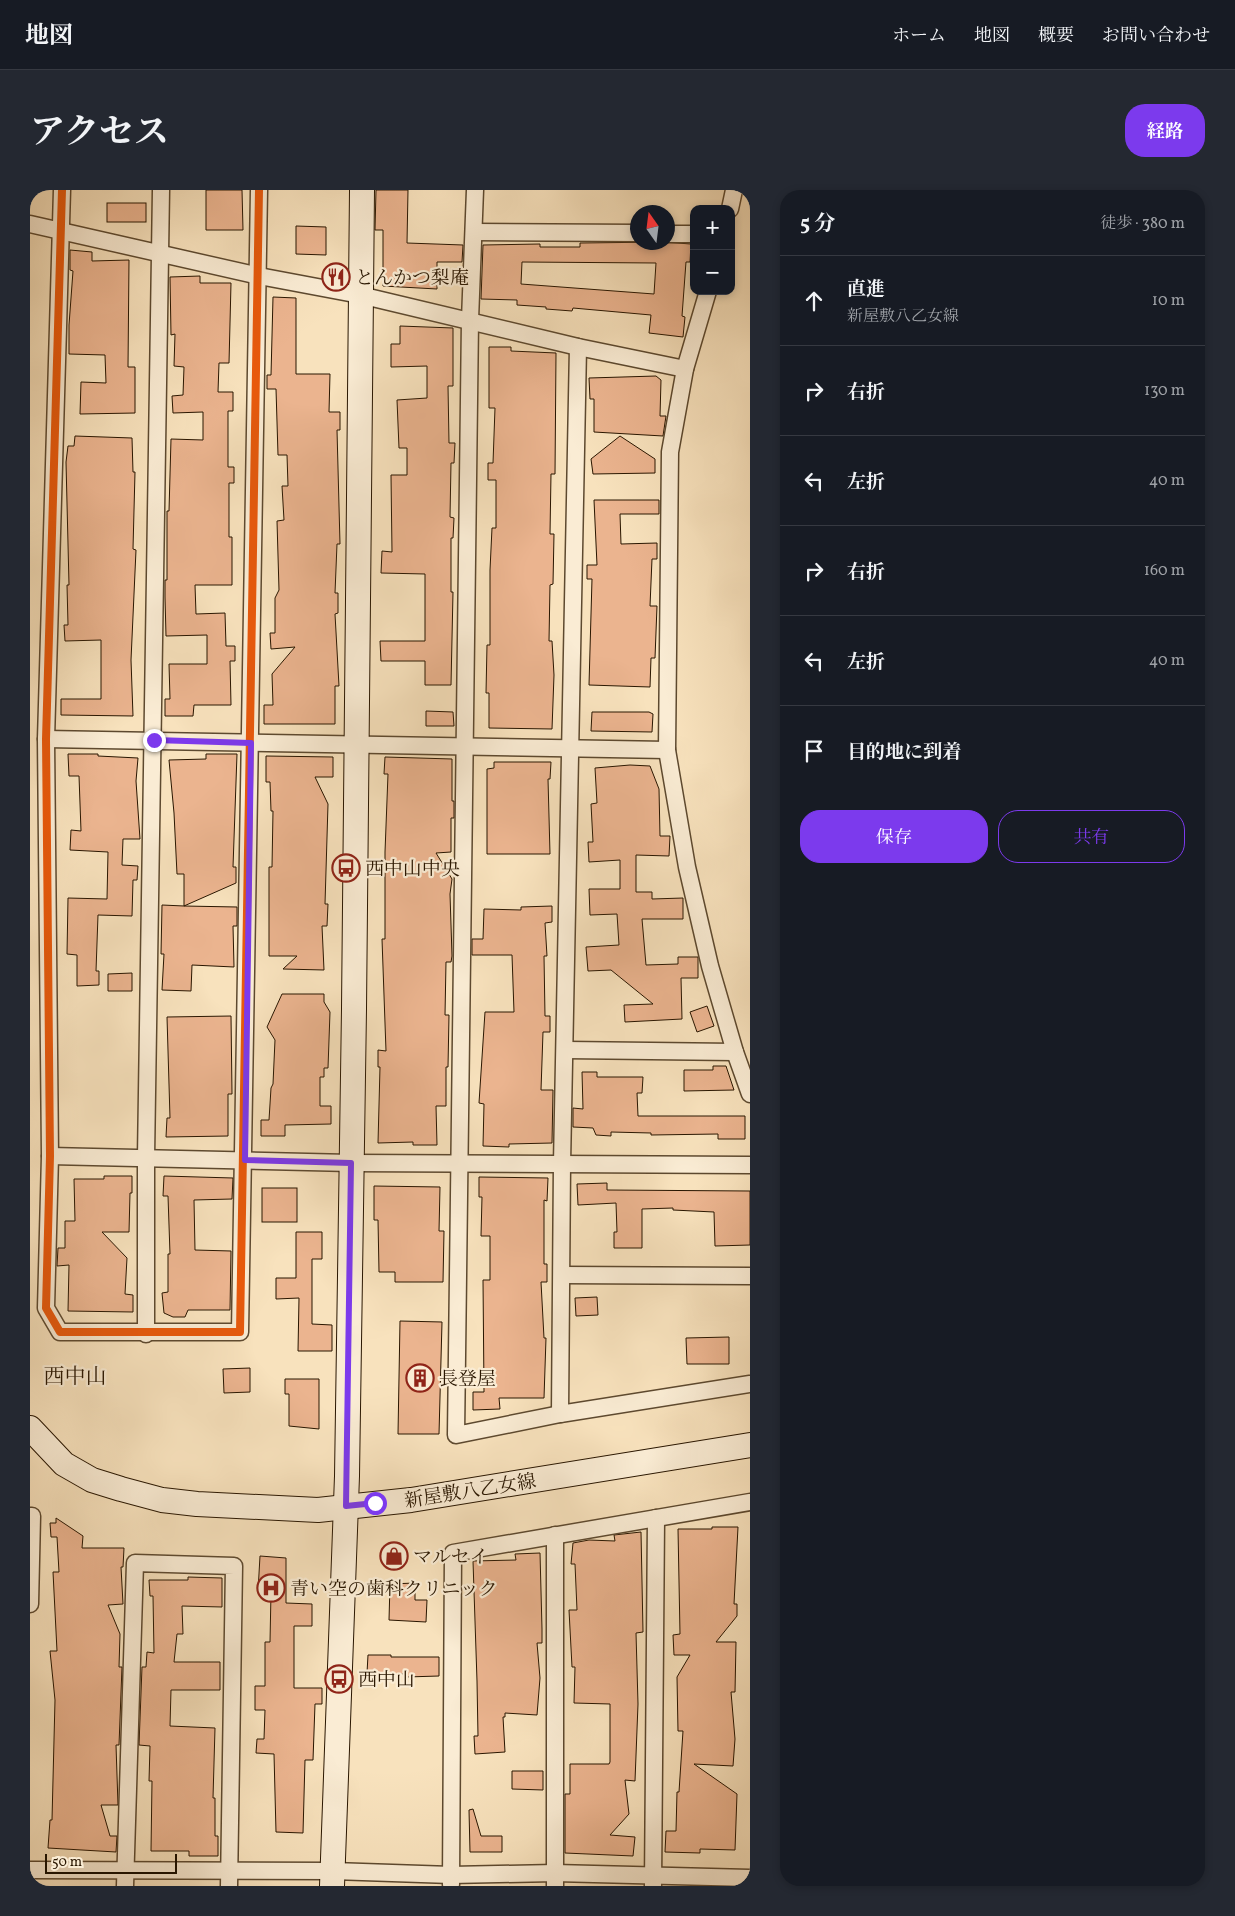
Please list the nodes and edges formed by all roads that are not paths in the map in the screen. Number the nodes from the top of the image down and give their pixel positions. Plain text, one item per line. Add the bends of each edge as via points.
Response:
1 (62, 190) edge
2 (161, 190) edge
3 (259, 190) edge
4 (362, 190) edge
5 (475, 190) edge
6 (734, 190) edge
7 (731, 205) edge
8 (30, 224) edge
9 (62, 230) junction
10 (474, 232) junction
11 (630, 233) edge
12 (675, 234) edge
13 (690, 234) edge
14 (160, 254) junction
15 (259, 276) junction
16 (360, 295) junction
17 (707, 295) edge
18 (470, 320) junction
19 (578, 348) junction
20 (684, 369) junction
21 (46, 739) junction
22 (154, 740) junction
23 (251, 743) junction
24 (357, 745) junction
25 (465, 745) junction
26 (569, 747) junction
27 (667, 750) junction
28 (566, 1050) junction
29 (735, 1052) junction
30 (750, 1094) edge
31 (50, 1156) junction
32 (146, 1157) junction
33 (245, 1160) junction
34 (459, 1162) junction
35 (351, 1163) junction
36 (562, 1164) junction
37 (750, 1165) edge
38 (562, 1275) junction
39 (750, 1276) edge
40 (146, 1334) junction
41 (750, 1384) edge
42 (560, 1414) junction
43 (30, 1428) edge
44 (750, 1445) edge
45 (750, 1502) edge
46 (346, 1506) junction
47 (30, 1516) edge
48 (656, 1518) junction
49 (554, 1535) junction
50 (30, 1604) edge
51 (30, 1870) edge
52 (125, 1878) edge
53 (333, 1878) edge
54 (750, 1878) edge
55 (229, 1879) edge
56 (555, 1879) edge
57 (451, 1880) edge
58 (653, 1881) edge

1 - 9 street
2 - 14 street
3 - 15 street
4 - 16 street
5 - 10 street
6 - 7 street
8 - 9 street
9 - 14 street
9 - 21 street
10 - 11 street
10 - 18 street
12 - 13 street
14 - 15 street
14 - 22 street
15 - 16 street
15 - 23 street
16 - 18 street
16 - 24 street
17 - 20 street
18 - 19 street
18 - 25 street
19 - 20 street
19 - 26 street
20 - 27 street via 670,452
21 - 22 street
21 - 31 street
22 - 23 street
22 - 32 street
23 - 24 street
23 - 33 street
24 - 25 street
24 - 35 street
25 - 26 street
25 - 34 street
26 - 27 street
26 - 28 street
27 - 29 street via 687,867 710,966
28 - 29 street
28 - 36 street
29 - 30 street
31 - 32 street
31 - 40 street via 46,1308 60,1332
32 - 33 street
32 - 40 street
33 - 35 street
33 - 40 street via 240,1332
34 - 35 street
34 - 36 street
34 - 42 street via 456,1435
35 - 46 street
36 - 37 street
36 - 38 street
38 - 39 street
38 - 42 street
41 - 42 street
43 - 46 street, 新屋敷八乙女線 via 64,1464 92,1480 154,1498 284,1509 318,1510
44 - 46 street, 新屋敷八乙女線 via 411,1500
45 - 48 street
46 - 53 street
47 - 50 street
48 - 49 street
48 - 58 street
49 - 56 street
49 - 57 street via 453,1552
51 - 52 street
52 - 55 street
52 - 55 street via 135,1563 234,1566
53 - 55 street
53 - 57 street
54 - 58 street
56 - 57 street
56 - 58 street

